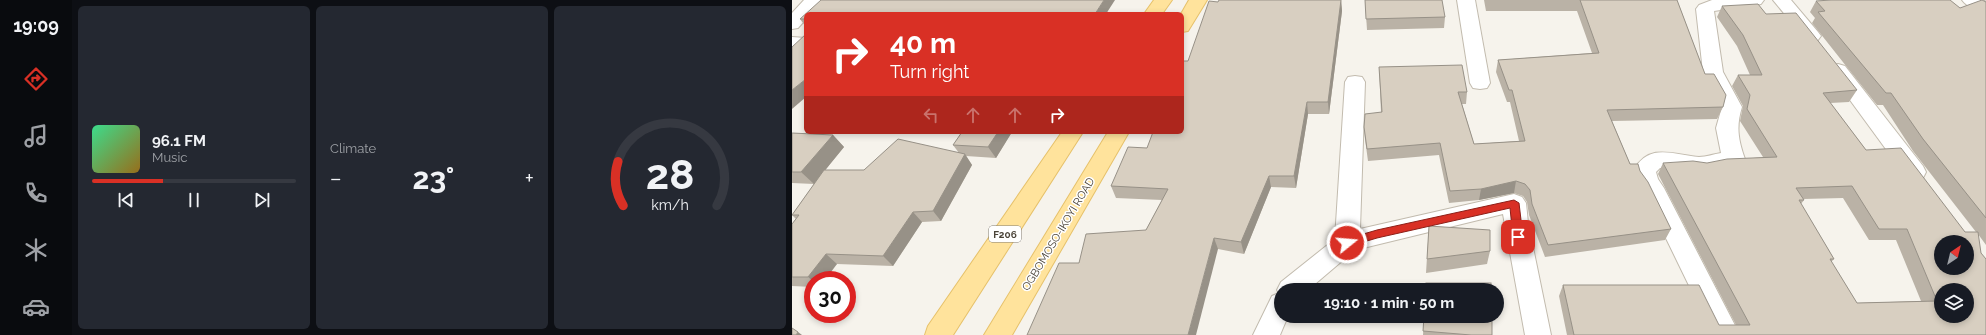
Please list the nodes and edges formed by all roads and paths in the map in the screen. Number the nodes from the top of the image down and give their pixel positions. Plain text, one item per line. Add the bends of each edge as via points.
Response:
1 (813, 0) edge
2 (1163, 0) edge
3 (1198, 0) edge
4 (1466, 0) edge
5 (1755, 0) edge
6 (1782, 0) edge
7 (1971, 0) edge
8 (1986, 9) edge
9 (1154, 12) edge
10 (792, 24) edge
11 (1184, 24) edge
12 (792, 43) edge
13 (804, 44) edge
14 (1355, 82) dead end
15 (1480, 83) dead end
16 (1072, 134) edge
17 (1118, 134) edge
18 (1925, 186) edge
19 (1347, 243) junction
20 (1298, 283) edge
21 (1274, 318) edge
22 (938, 335) edge
23 (997, 335) edge
24 (1266, 335) edge
25 (1538, 335) edge
26 (1727, 335) edge

1 - 10 street
2 - 9 main road
3 - 11 main road
4 - 15 street
5 - 26 street via 1713,5 1705,9 1713,72 1732,107 1726,122 1727,137 1734,159 1702,164 1654,160 1645,170 1647,182
6 - 18 street
7 - 8 street
12 - 13 street
14 - 19 street
16 - 22 main road, F206
17 - 23 main road, OGBOMOSO-IKOYI ROAD
19 - 20 street
19 - 25 street via 1514,203
21 - 24 street

